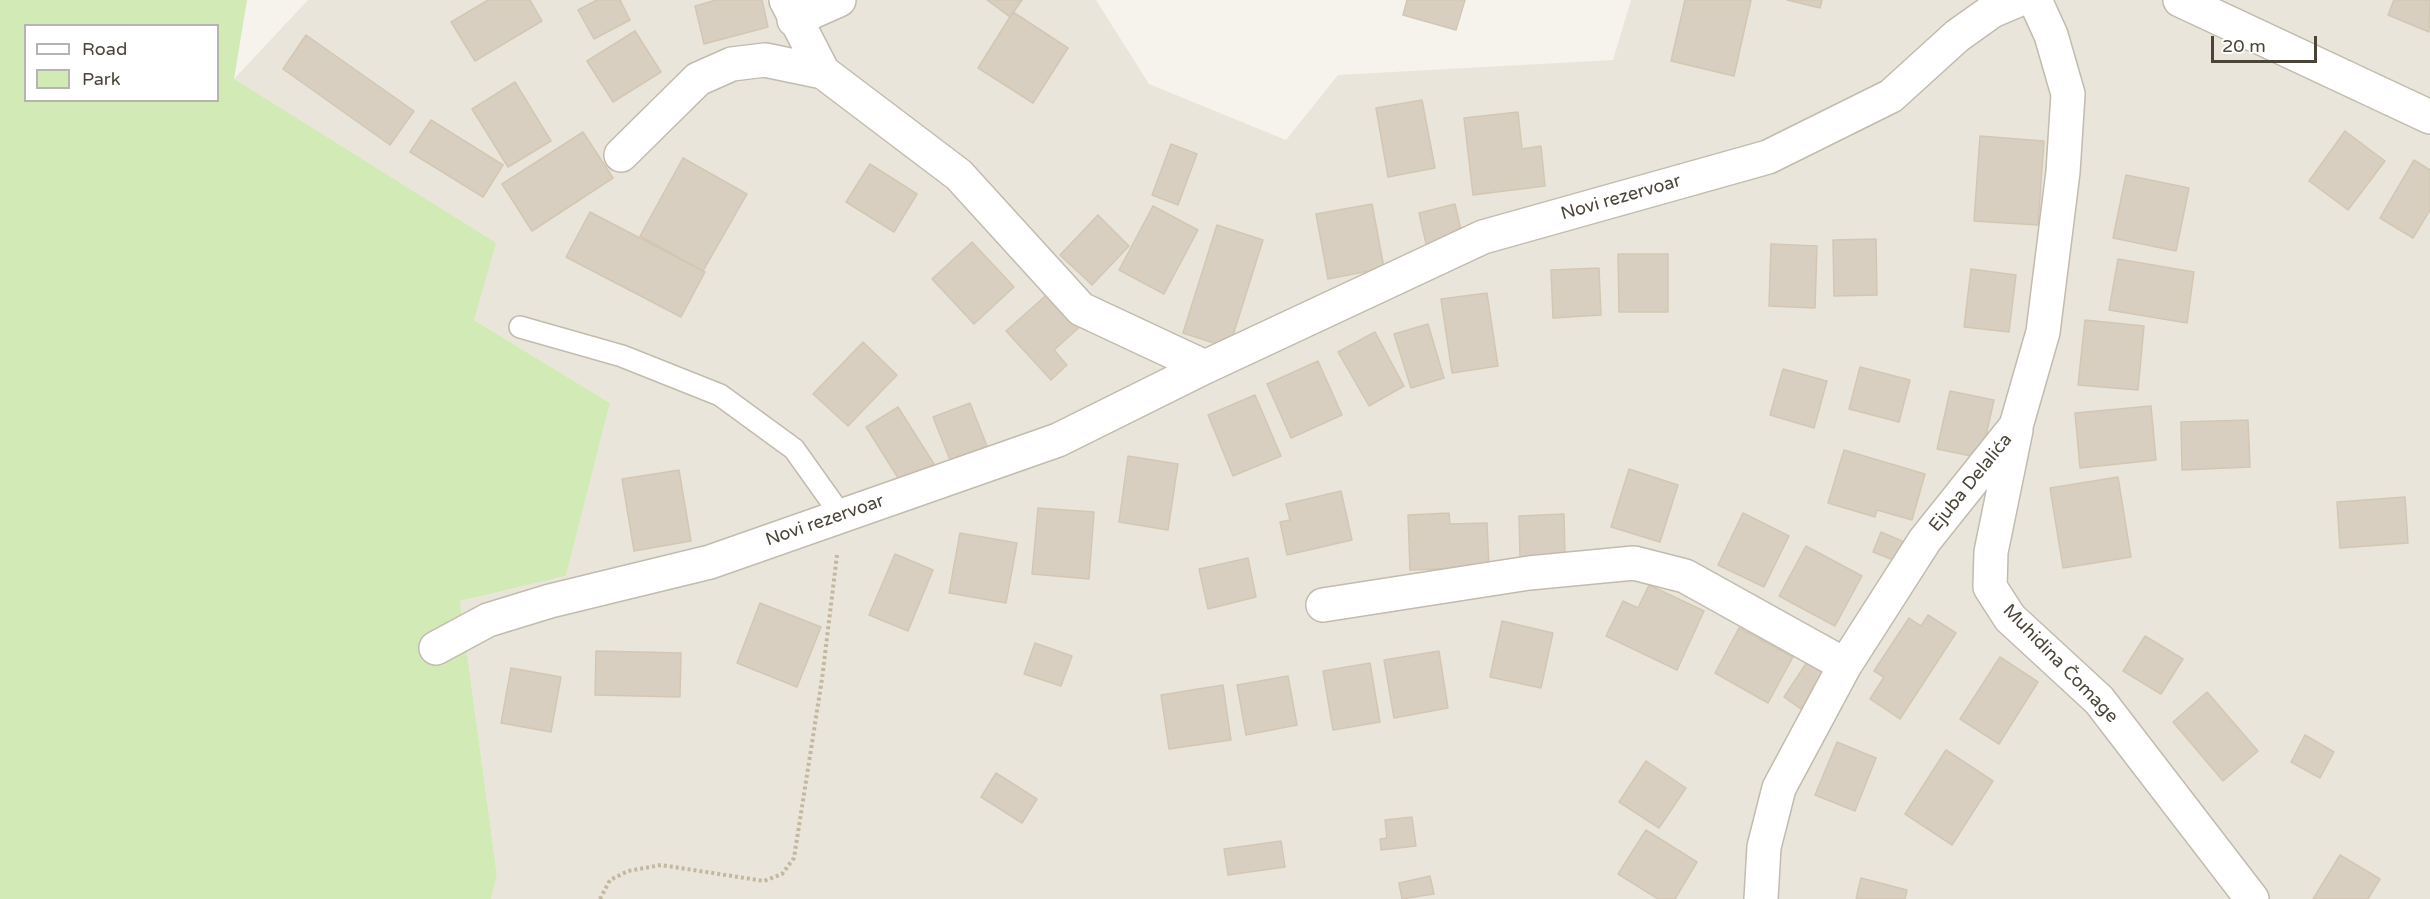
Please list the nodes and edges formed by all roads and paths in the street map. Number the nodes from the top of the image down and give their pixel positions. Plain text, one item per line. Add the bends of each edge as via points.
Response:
1 (839, 0) edge
2 (2018, 0) edge
3 (2035, 0) edge
4 (2180, 0) edge
5 (790, 10) edge
6 (823, 72) junction
7 (2430, 117) edge
8 (621, 155) dead end
9 (520, 327) dead end
10 (1205, 367) junction
11 (2016, 426) junction
12 (841, 515) junction
13 (1323, 605) dead end
14 (436, 648) dead end
15 (1845, 665) junction
16 (600, 899) edge
17 (1761, 899) edge
18 (2252, 899) edge

1 - 5 street
2 - 10 street, Novi rezervoar via 1992,10 1956,36 1891,96 1768,157 1483,237
3 - 11 street, Ejuba Delalića via 2051,35 2068,94 2063,172 2043,332
4 - 7 street
5 - 6 street
6 - 8 street via 765,60 732,64 698,79
6 - 10 street via 959,175 1081,309
9 - 12 lane via 622,357 720,395 794,449
10 - 12 street, Novi rezervoar via 1058,440
11 - 15 street, Ejuba Delalića via 1925,540
11 - 18 street, Muhidina Čomage via 1991,552 1990,587 2010,618 2099,700
12 - 14 street, Novi rezervoar via 710,562 488,620
12 - 16 path via 822,679 794,858 782,874 764,881 661,865 628,871 610,880
13 - 15 street via 1529,573 1634,563 1685,576
15 - 17 street, Ejuba Delalića via 1779,788 1764,847

